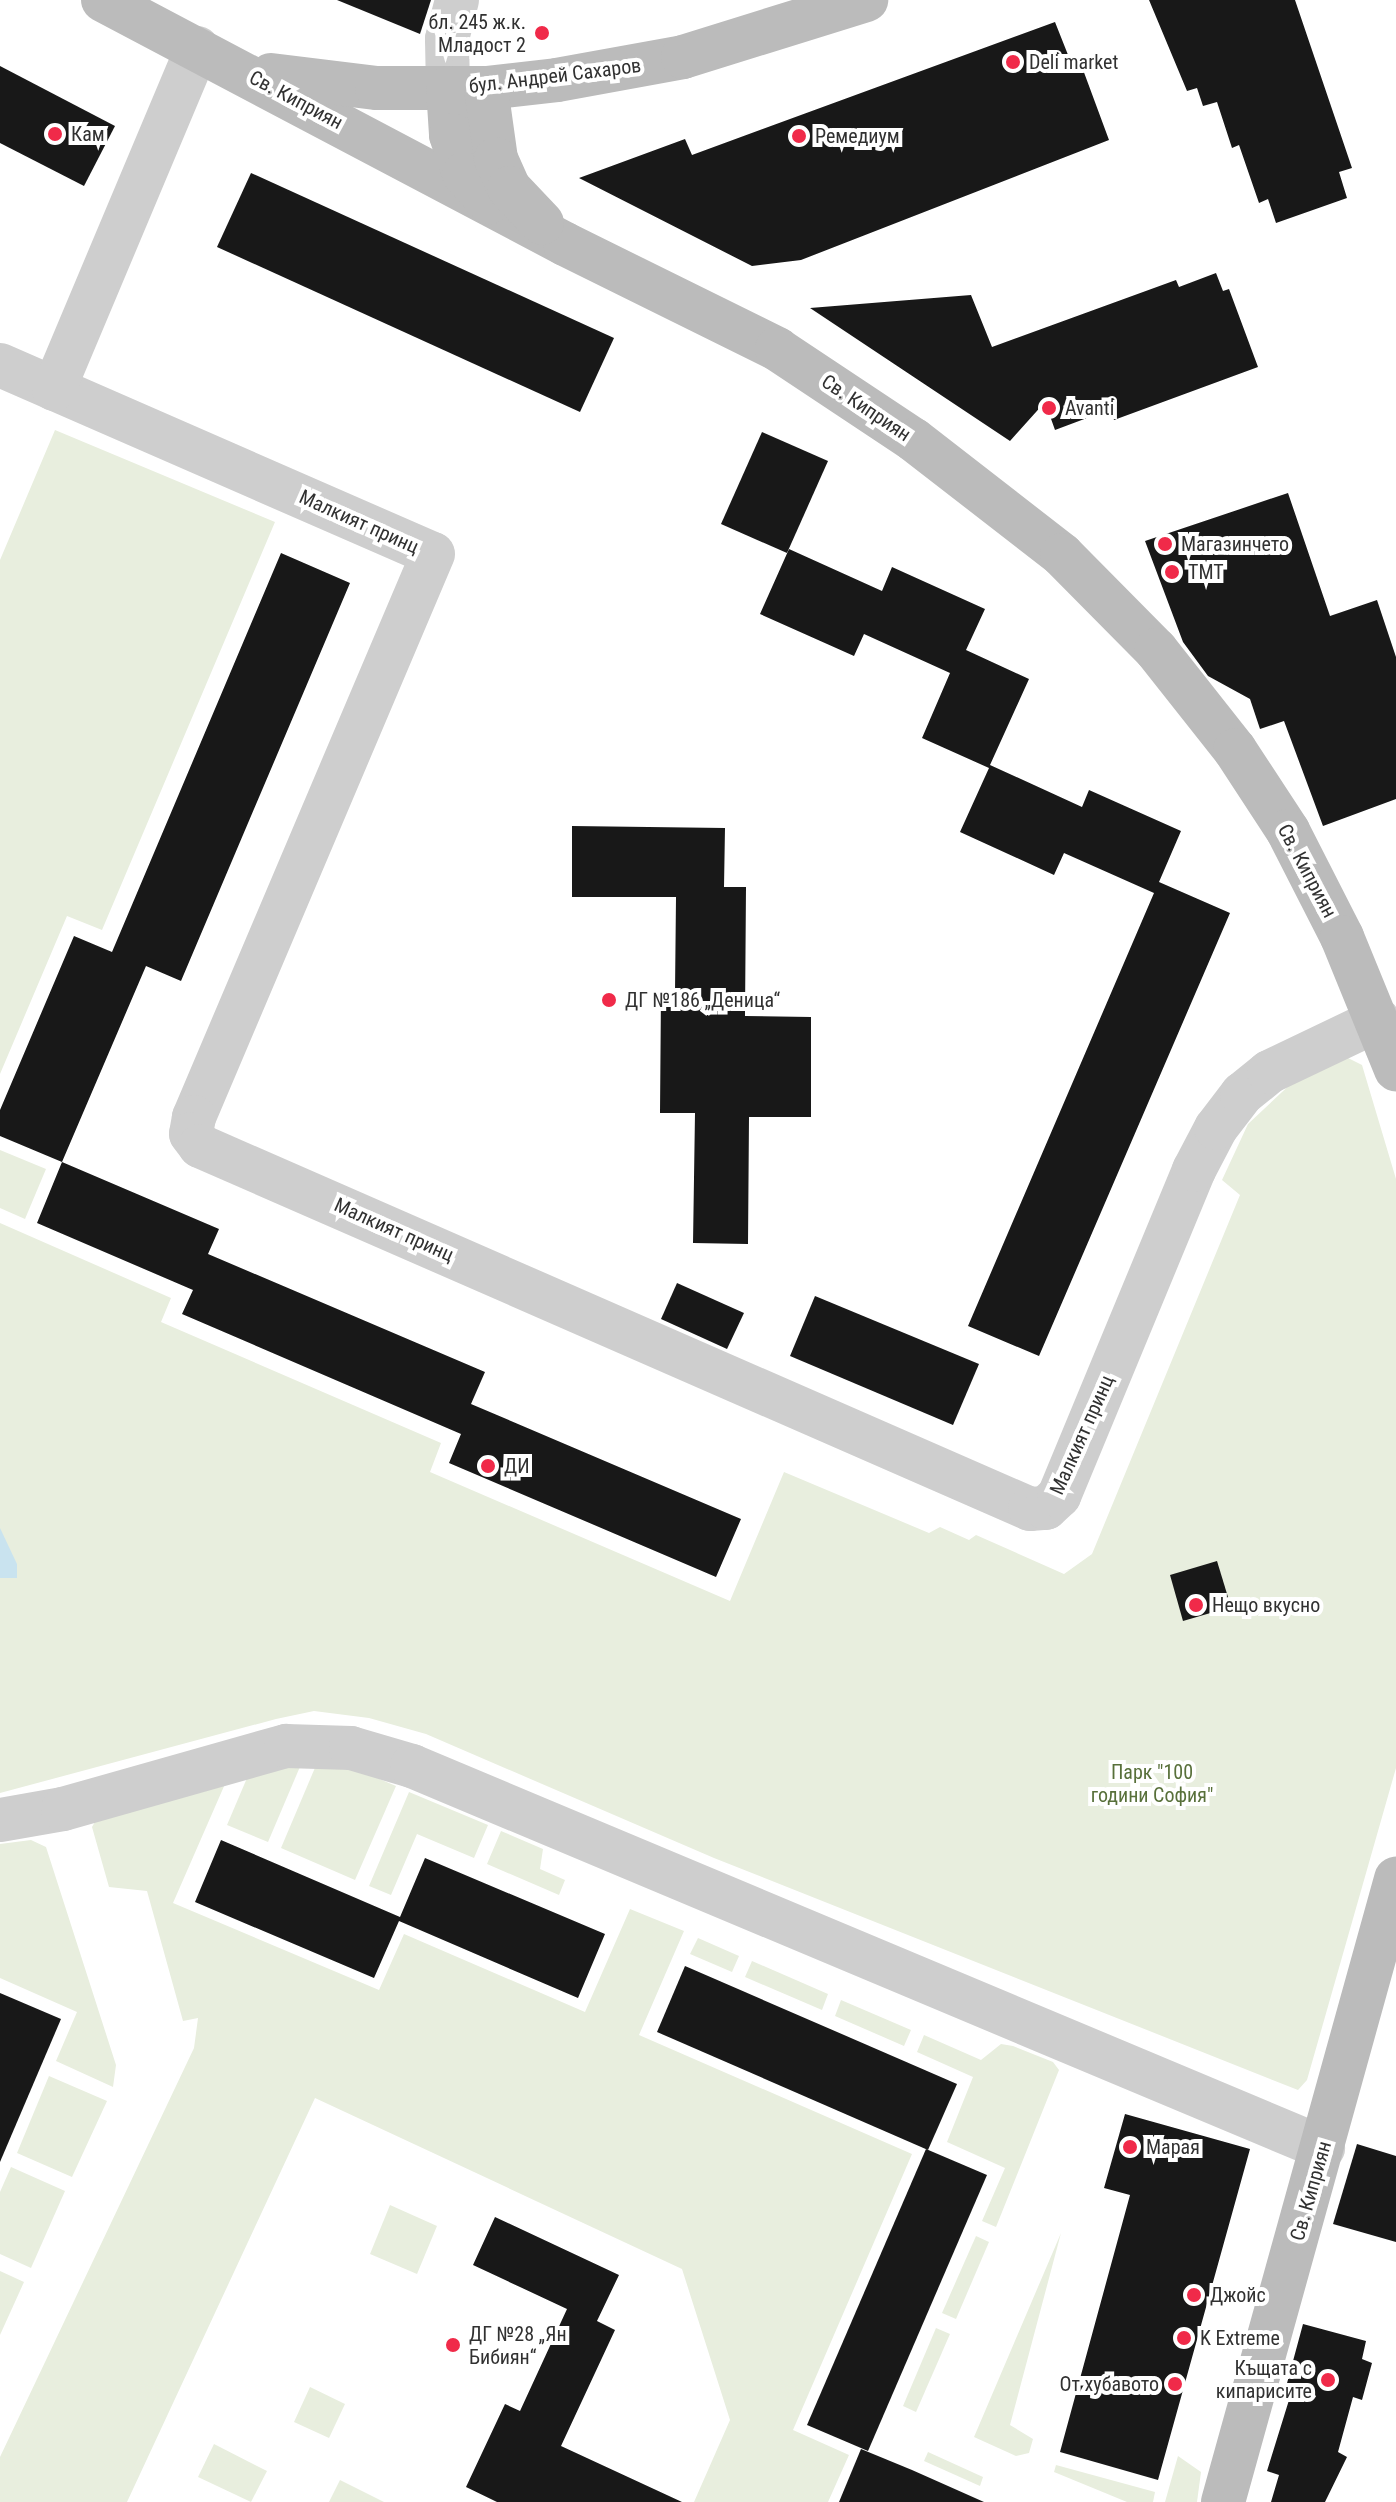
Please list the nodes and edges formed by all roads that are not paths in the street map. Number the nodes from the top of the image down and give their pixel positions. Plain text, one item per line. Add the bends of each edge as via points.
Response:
1 (103, 0) edge
2 (457, 0) edge
3 (866, 0) edge
4 (197, 48) junction
5 (237, 69) junction
6 (467, 88) junction
7 (492, 206) junction
8 (565, 244) junction
9 (0, 365) edge
10 (54, 389) junction
11 (1378, 1020) junction
12 (1396, 1069) edge
13 (0, 1820) edge
14 (1396, 1879) edge
15 (1323, 2148) junction
16 (1223, 2502) edge

1 - 4 street, Св. Киприян
2 - 6 street via 447,39
3 - 6 street, бул. Андрей Сахаров via 683,57
4 - 5 street, Св. Киприян
4 - 10 street
5 - 6 street, бул. Андрей Сахаров via 316,83
5 - 7 street, Св. Киприян
6 - 7 street via 451,135 464,174
6 - 8 street via 509,188
7 - 8 street, Св. Киприян
8 - 11 street, Св. Киприян via 777,349 914,440 1062,555 1156,650 1235,750 1288,831
9 - 10 street, Малкият принц
10 - 11 street, Малкият принц via 433,554 194,1117 191,1134 200,1146 1030,1509 1046,1508 1059,1496 1216,1128 1242,1094 1269,1072
11 - 12 street, Св. Киприян
13 - 15 street via 63,1809 286,1746 351,1748 412,1766
14 - 15 street, Св. Киприян
15 - 16 street, Св. Киприян

